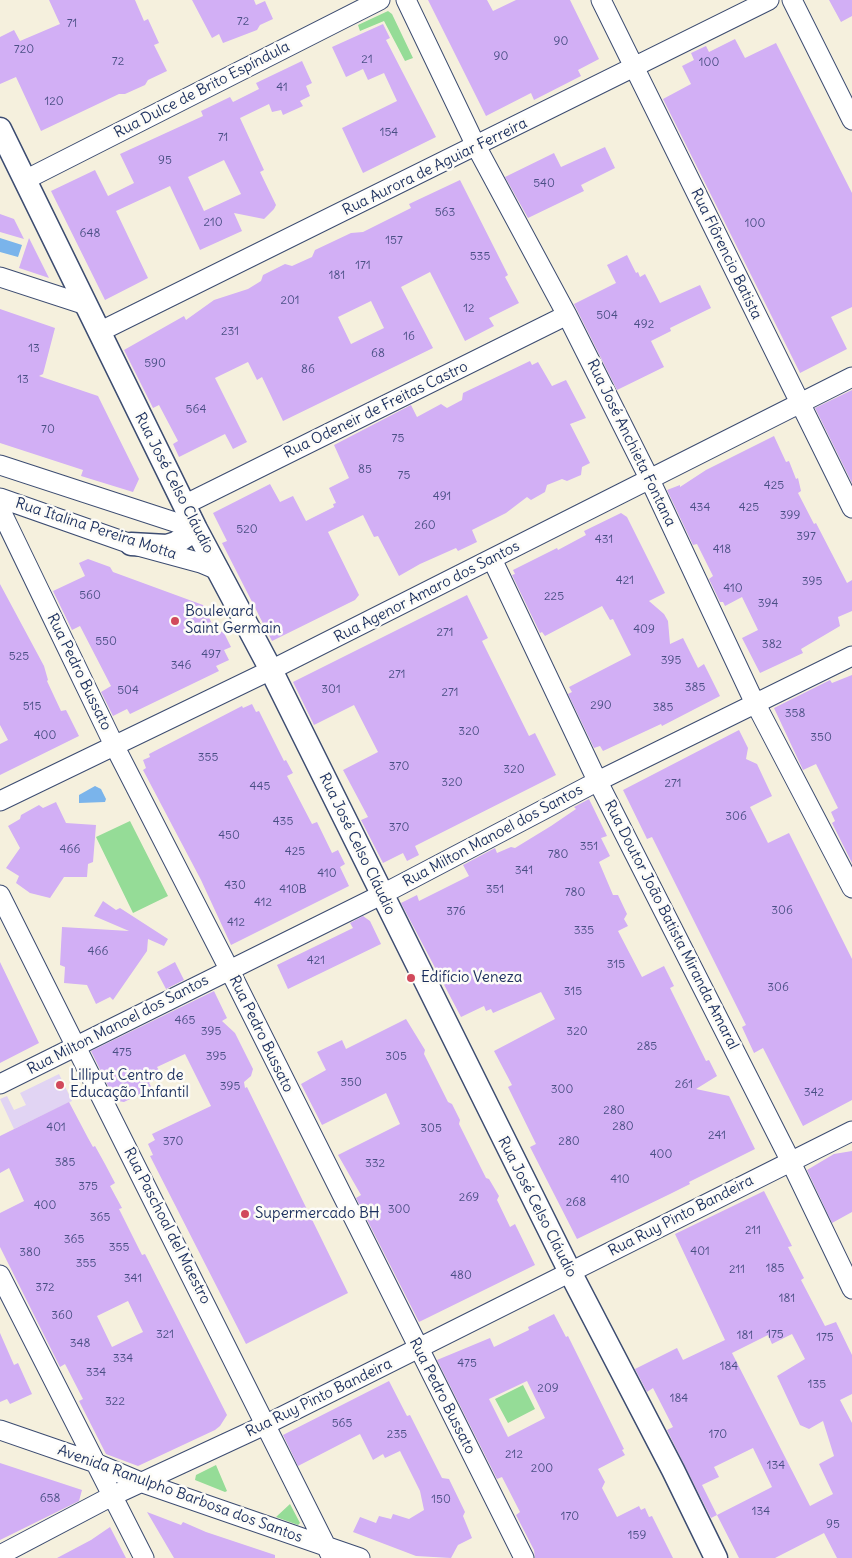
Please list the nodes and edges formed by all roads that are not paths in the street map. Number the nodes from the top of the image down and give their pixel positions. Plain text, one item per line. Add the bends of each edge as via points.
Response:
1 (380, 0) edge
2 (406, 0) edge
3 (601, 0) edge
4 (770, 0) edge
5 (792, 0) edge
6 (634, 68) junction
7 (852, 120) edge
8 (0, 129) edge
9 (476, 146) junction
10 (25, 180) junction
11 (0, 277) edge
12 (86, 305) junction
13 (567, 315) junction
14 (99, 332) junction
15 (852, 377) edge
16 (800, 405) junction
17 (0, 465) edge
18 (650, 480) junction
19 (0, 498) edge
20 (184, 505) junction
21 (852, 508) edge
22 (0, 509) edge
23 (196, 529) junction
24 (131, 544) junction
25 (492, 559) junction
26 (220, 571) junction
27 (852, 656) edge
28 (271, 670) junction
29 (756, 704) junction
30 (114, 745) junction
31 (598, 781) junction
32 (0, 801) edge
33 (852, 888) edge
34 (381, 894) junction
35 (0, 895) edge
36 (229, 969) junction
37 (76, 1048) junction
38 (0, 1084) edge
39 (852, 1131) edge
40 (791, 1162) junction
41 (570, 1272) junction
42 (0, 1275) edge
43 (852, 1289) edge
44 (418, 1349) junction
45 (267, 1424) junction
46 (0, 1430) edge
47 (93, 1462) junction
48 (143, 1483) junction
49 (112, 1496) junction
50 (330, 1553) edge
51 (0, 1555) edge
52 (144, 1558) edge
53 (360, 1558) edge
54 (524, 1558) edge
55 (716, 1558) edge

1 - 10 street, Rua Dulce de Brito Espíndula
2 - 9 street, Rua José Anchieta Fontana
3 - 6 street, Rua Flôrencio Batista
4 - 6 street, Rua Aurora de Aguiar Ferreira
5 - 7 street
6 - 9 street, Rua Aurora de Aguiar Ferreira
6 - 16 street, Rua Flôrencio Batista
8 - 10 street, Rua José Celso Cláudio
9 - 13 street, Rua José Anchieta Fontana
9 - 14 street, Rua Aurora de Aguiar Ferreira
10 - 12 street, Rua José Celso Cláudio
11 - 12 street
12 - 14 street, Rua José Celso Cláudio
13 - 18 street, Rua José Anchieta Fontana
13 - 20 street, Rua Odeneir de Freitas Castro
14 - 20 street, Rua José Celso Cláudio
15 - 16 street, Rua Agenor Amaro dos Santos
16 - 18 street, Rua Agenor Amaro dos Santos
16 - 21 street, Rua Flôrencio Batista
17 - 23 street, Rua Italina Pereira Motta
18 - 25 street, Rua Agenor Amaro dos Santos
18 - 29 street, Rua José Anchieta Fontana
19 - 24 street, Rua Italina Pereira Motta
20 - 23 street, Rua José Celso Cláudio
22 - 30 street, Rua Pedro Bussato
23 - 24 street via 176,544
23 - 26 street, Rua José Celso Cláudio
24 - 26 street, Rua Italina Pereira Motta
25 - 28 street, Rua Agenor Amaro dos Santos
25 - 31 street, Rua Doutor João Batista Miranda Amaral
26 - 28 street, Rua José Celso Cláudio
27 - 29 street, Rua Milton Manoel dos Santos
28 - 30 street, Rua Agenor Amaro dos Santos
28 - 34 street, Rua José Celso Cláudio
29 - 31 street, Rua Milton Manoel dos Santos
29 - 33 street, Rua José Anchieta Fontana
30 - 32 street, Rua Agenor Amaro dos Santos
30 - 36 street, Rua Pedro Bussato
31 - 34 street, Rua Milton Manoel dos Santos
31 - 40 street, Rua Doutor João Batista Miranda Amaral
34 - 36 street, Rua Milton Manoel dos Santos
34 - 41 street, Rua José Celso Cláudio
35 - 37 street, Rua Paschoal del Maestro
36 - 37 street, Rua Milton Manoel dos Santos
36 - 44 street, Rua Pedro Bussato
37 - 38 street, Rua Milton Manoel dos Santos
37 - 45 street, Rua Paschoal del Maestro
39 - 40 street, Rua Ruy Pinto Bandeira
40 - 41 street, Rua Ruy Pinto Bandeira
40 - 43 street, Rua Doutor João Batista Miranda Amaral
41 - 44 street, Rua Ruy Pinto Bandeira
41 - 55 street, Rua José Celso Cláudio
42 - 47 street
44 - 45 street, Rua Ruy Pinto Bandeira
44 - 54 street, Rua Pedro Bussato
45 - 48 street, Rua Ruy Pinto Bandeira
45 - 50 street, Rua Paschoal del Maestro
46 - 47 street, Avenida Ranulpho Barbosa dos Santos
47 - 48 street, Avenida Ranulpho Barbosa dos Santos
47 - 49 street
48 - 49 street, Rua Ruy Pinto Bandeira
48 - 50 street, Avenida Ranulpho Barbosa dos Santos via 248,1518
49 - 51 street, Rua Ruy Pinto Bandeira
49 - 52 street
50 - 53 street, Avenida Ranulpho Barbosa dos Santos

